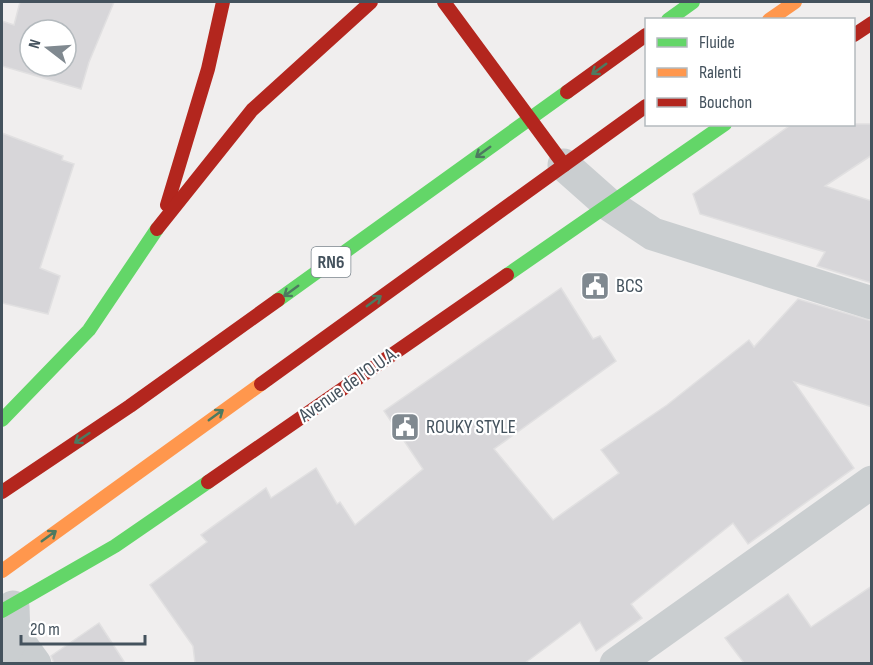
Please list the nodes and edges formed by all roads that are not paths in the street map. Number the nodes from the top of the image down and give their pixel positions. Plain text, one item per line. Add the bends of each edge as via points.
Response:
1 (223, 2) edge
2 (371, 2) edge
3 (444, 2) edge
4 (693, 2) edge
5 (795, 2) edge
6 (671, 18) edge
7 (772, 18) edge
8 (872, 22) edge
9 (855, 34) edge
10 (645, 36) edge
11 (645, 107) edge
12 (531, 118) junction
13 (722, 126) edge
14 (564, 165) junction
15 (608, 204) junction
16 (162, 221) junction
17 (872, 303) edge
18 (2, 420) edge
19 (872, 482) edge
20 (2, 492) edge
21 (2, 571) edge
22 (8, 627) edge
23 (35, 663) edge
24 (616, 663) edge

1 - 16 main road via 208,69
2 - 16 main road via 252,110
3 - 12 main road
4 - 6 main road
5 - 7 main road
8 - 9 main road
10 -> 12 main road, RN6
11 - 14 main road
12 - 14 main road
12 -> 20 main road, RN6 via 130,406
13 - 15 main road, Avenue de l'O.U.A.
14 - 15 street
21 -> 14 main road
15 - 17 street via 653,234
15 - 22 main road, Avenue de l'O.U.A. via 115,546
16 - 18 main road via 89,330
19 - 24 street
22 - 23 street

